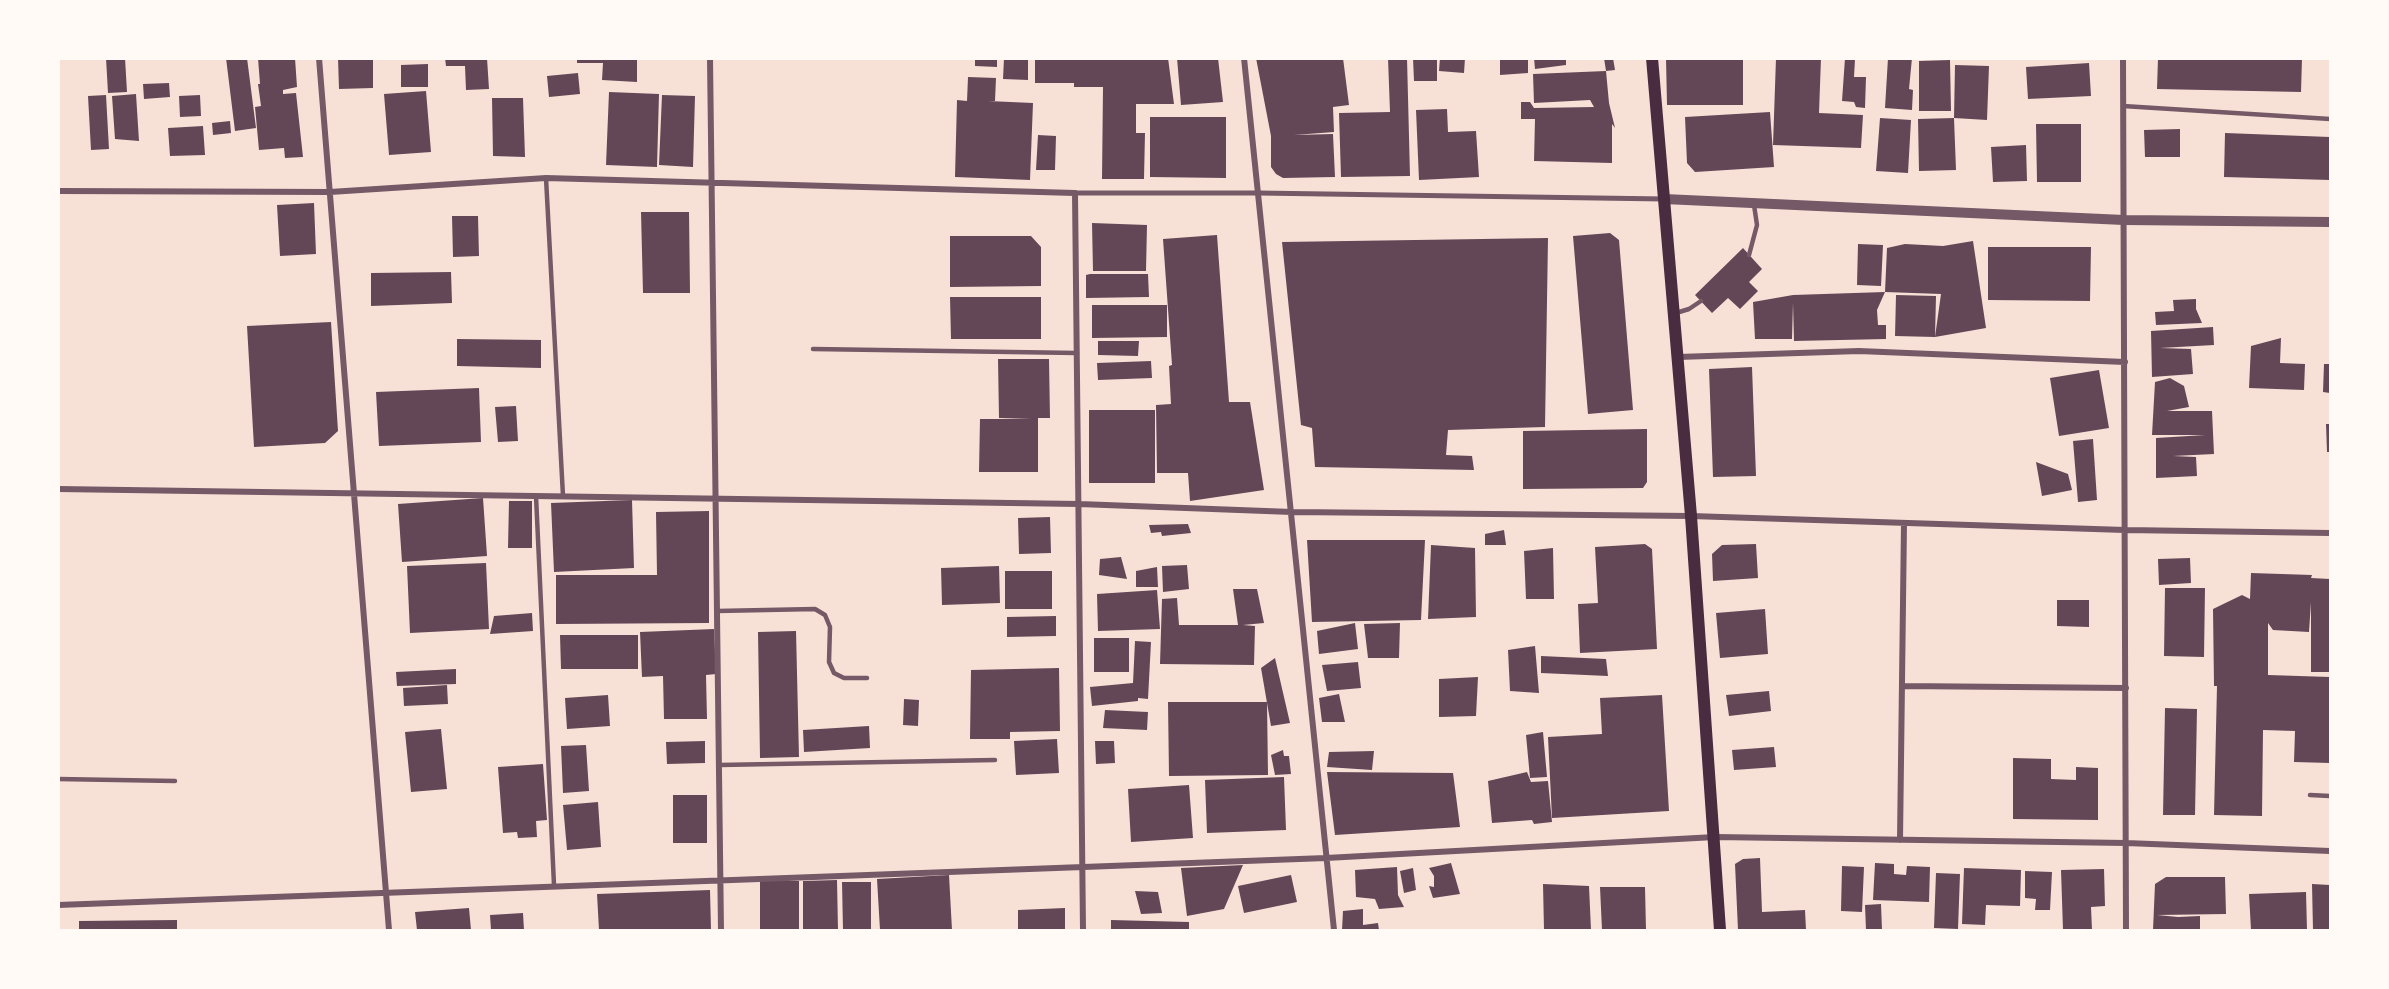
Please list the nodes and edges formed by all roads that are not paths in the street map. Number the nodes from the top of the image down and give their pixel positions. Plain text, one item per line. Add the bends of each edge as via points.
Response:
1 (319, 58) edge
2 (710, 58) edge
3 (1244, 58) edge
4 (1652, 58) edge
5 (2123, 58) edge
6 (2123, 106) junction
7 (2331, 119) edge
8 (546, 178) junction
9 (712, 181) junction
10 (58, 191) edge
11 (330, 192) junction
12 (1258, 192) junction
13 (1075, 193) junction
14 (1664, 199) junction
15 (1754, 202) junction
16 (2124, 220) junction
17 (2331, 222) edge
18 (1749, 255) dead end
19 (1701, 301) dead end
20 (1674, 314) junction
21 (813, 349) dead end
22 (1077, 353) junction
23 (1677, 357) junction
24 (2125, 362) junction
25 (58, 489) edge
26 (352, 493) junction
27 (536, 496) junction
28 (563, 496) junction
29 (716, 498) junction
30 (1078, 504) junction
31 (1292, 512) junction
32 (1690, 516) junction
33 (1904, 523) junction
34 (2125, 530) junction
35 (2331, 533) edge
36 (717, 611) junction
37 (867, 678) dead end
38 (1902, 686) junction
39 (2126, 688) junction
40 (995, 760) dead end
41 (719, 765) junction
42 (58, 779) edge
43 (175, 781) dead end
44 (2310, 795) dead end
45 (2331, 796) edge
46 (1714, 837) junction
47 (1900, 840) junction
48 (2126, 843) junction
49 (2331, 851) edge
50 (1326, 858) junction
51 (1082, 865) junction
52 (720, 879) junction
53 (554, 885) junction
54 (385, 892) junction
55 (58, 905) edge
56 (389, 930) edge
57 (721, 930) edge
58 (1083, 930) edge
59 (1334, 930) edge
60 (1720, 930) edge
61 (2126, 930) edge

1 - 11 street
2 - 9 street
3 - 12 street
4 - 14 main road
5 - 6 street
6 - 7 lane
6 - 16 street
8 - 9 street
8 - 11 street
8 - 28 lane
9 - 13 street
9 - 29 street
10 - 11 street
11 - 26 street
12 - 13 street
12 - 14 street
12 - 31 street
13 - 22 street
14 - 15 street
14 - 20 main road
15 - 16 street
15 - 18 lane via 1756,225
16 - 17 street
16 - 24 street
19 - 20 lane
20 - 23 main road
21 - 22 lane
22 - 30 street
23 - 24 street via 1859,351
23 - 32 main road
24 - 34 street
25 - 26 street
26 - 27 street
26 - 54 street
27 - 28 street
27 - 53 lane
28 - 29 street
29 - 30 street
29 - 36 street
30 - 31 street
30 - 51 street
31 - 32 street
31 - 50 street
32 - 33 street
32 - 46 main road
33 - 34 street
33 - 38 street
34 - 35 street
34 - 39 street
36 - 37 lane via 815,609 825,615 830,627 829,662 834,673 844,678
36 - 41 street
38 - 39 street
38 - 47 street
39 - 48 street
40 - 41 lane
41 - 52 street
42 - 43 lane
44 - 45 lane
46 - 47 street
46 - 50 street
46 - 60 main road
47 - 48 street
48 - 49 street
48 - 61 street
50 - 51 street
50 - 59 street
51 - 52 street
51 - 58 street
52 - 53 street
52 - 57 street
53 - 54 street
54 - 55 street
54 - 56 street

